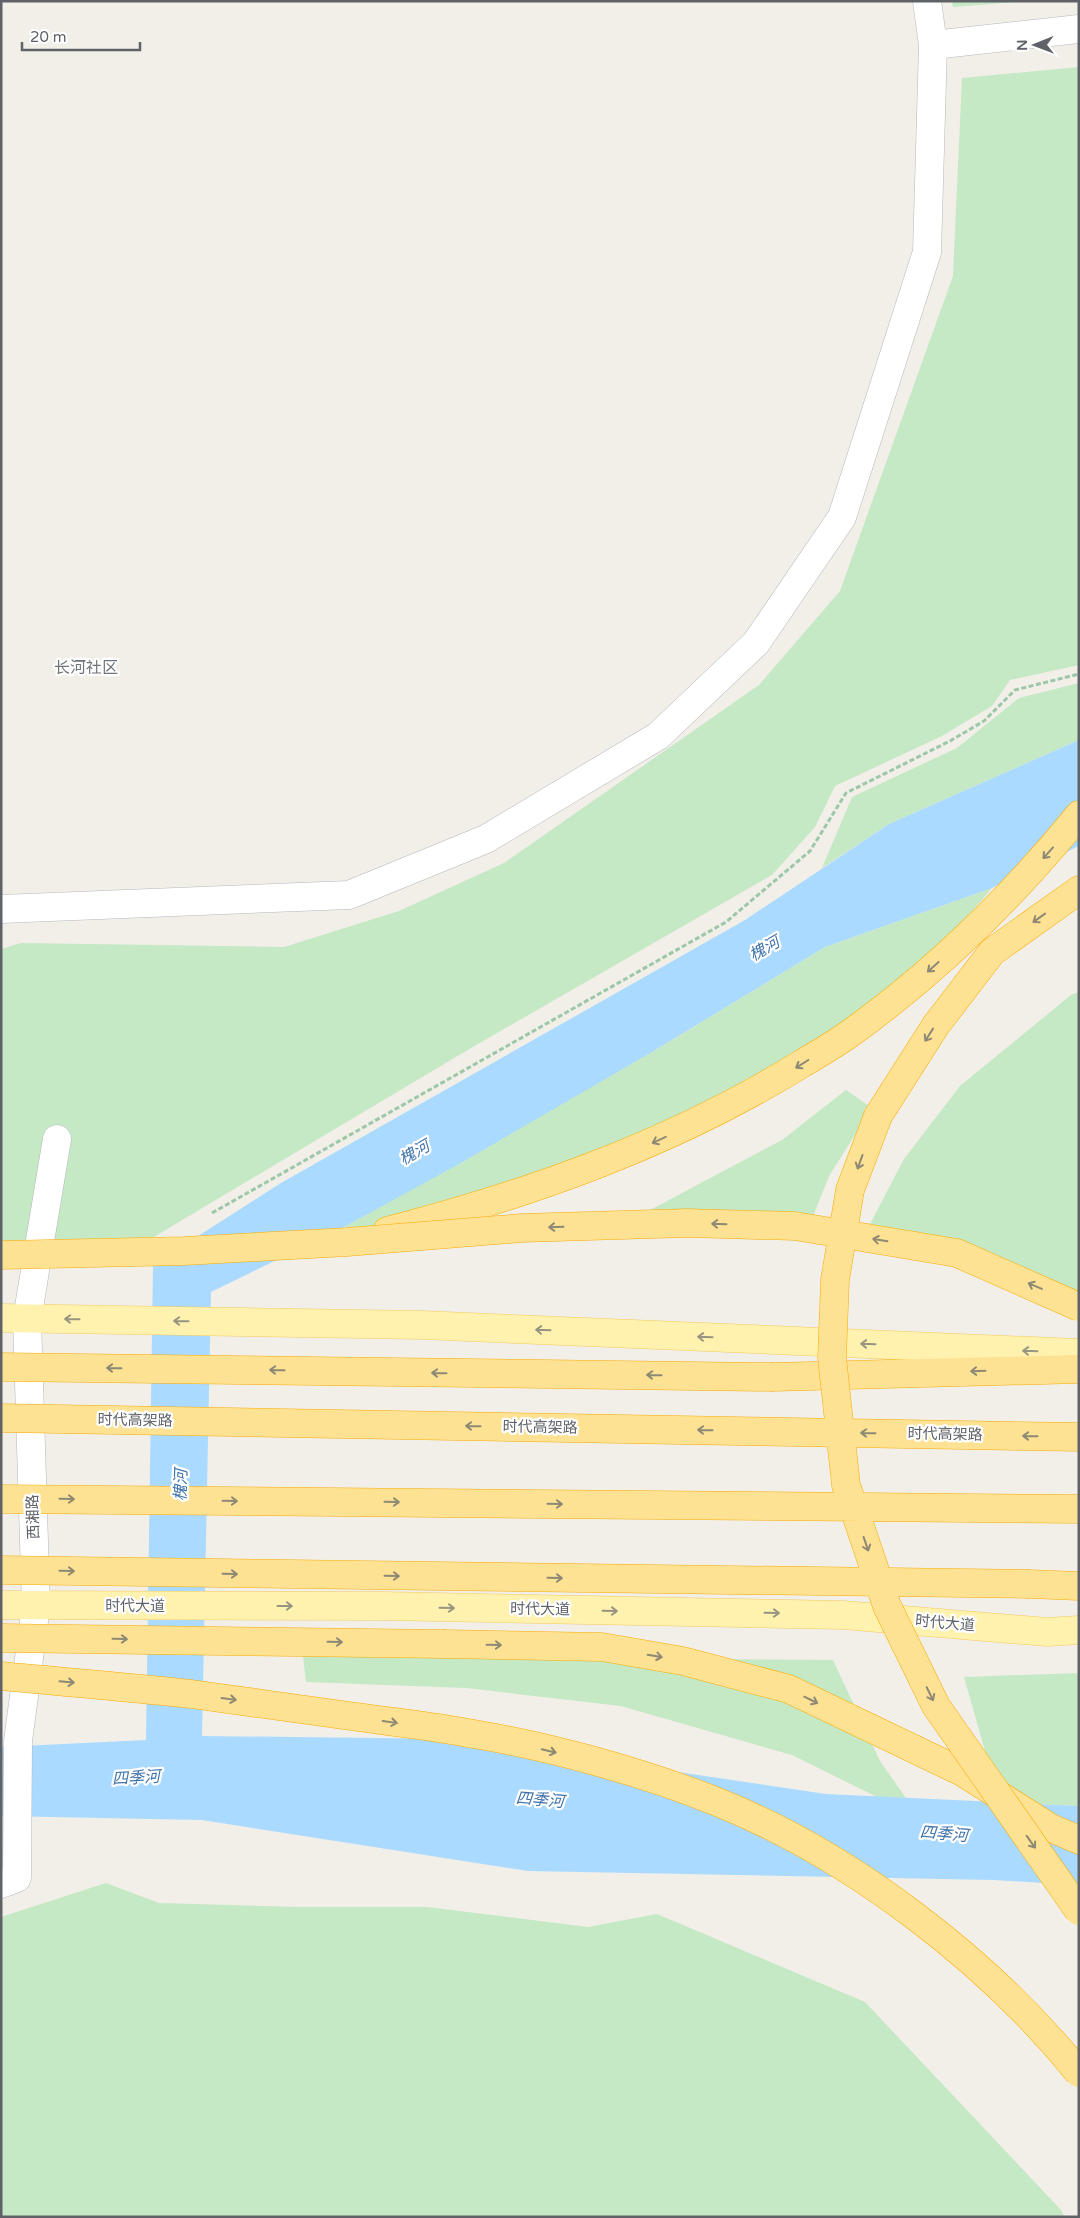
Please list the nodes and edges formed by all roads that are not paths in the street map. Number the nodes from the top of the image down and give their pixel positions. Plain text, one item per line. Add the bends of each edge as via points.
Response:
1 (927, 1) edge
2 (1079, 29) edge
3 (933, 45) junction
4 (1079, 815) edge
5 (1079, 890) edge
6 (1, 909) edge
7 (57, 1139) dead end
8 (347, 1242) junction
9 (1, 1255) edge
10 (1079, 1307) edge
11 (14, 1318) edge
12 (1079, 1353) edge
13 (1, 1367) edge
14 (1079, 1369) edge
15 (1, 1418) edge
16 (1079, 1437) edge
17 (1, 1498) edge
18 (1079, 1509) edge
19 (1, 1570) edge
20 (1079, 1586) edge
21 (1, 1605) edge
22 (36, 1606) junction
23 (1079, 1630) edge
24 (1, 1638) edge
25 (1, 1676) edge
26 (1079, 1840) edge
27 (1, 1884) edge
28 (1079, 1911) edge
29 (1079, 2073) edge

1 - 3 street
2 - 3 street
3 - 6 street via 928,252 842,517 756,643 658,736 486,839 349,895
4 -> 8 highway, bridge via 993,911 930,970 852,1032 777,1079 720,1112 564,1179 452,1215
5 -> 28 highway, bridge via 992,952 936,1025 878,1116 850,1190 835,1280 832,1358 846,1485 887,1606 936,1706
7 - 11 street, 西湘路
8 - 9 highway, bridge via 184,1251
10 -> 8 highway, bridge via 957,1253 795,1226 688,1223 522,1228
12 -> 11 main road via 422,1325
11 - 22 street, 西湘路
14 -> 13 highway, bridge via 773,1377
16 -> 15 highway, 时代高架路, bridge
17 -> 18 highway, bridge
19 -> 20 highway, bridge
21 - 22 main road, 时代大道
22 -> 23 main road, 时代大道 via 384,1606 843,1615 1046,1632
22 - 27 street, 西湘路 via 18,1741 17,1878
24 -> 26 highway, bridge via 602,1647 683,1660 789,1689 962,1772 1051,1828
25 -> 29 highway, bridge via 190,1694 475,1734 638,1774 716,1801 786,1834 852,1871 903,1909 958,1952 1011,2000

